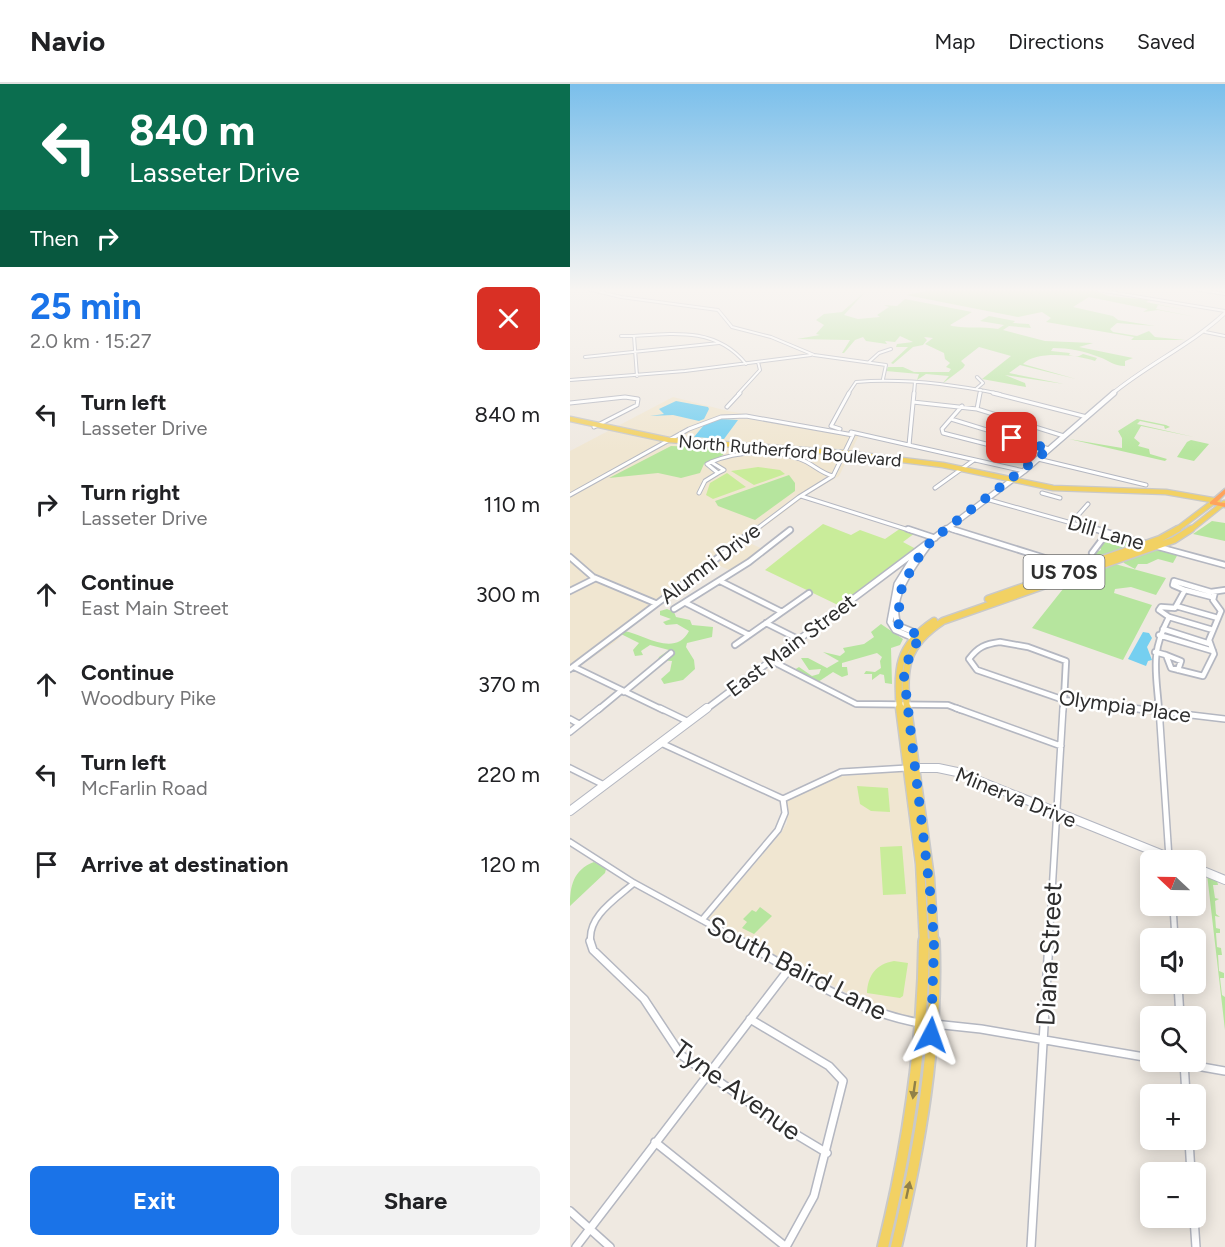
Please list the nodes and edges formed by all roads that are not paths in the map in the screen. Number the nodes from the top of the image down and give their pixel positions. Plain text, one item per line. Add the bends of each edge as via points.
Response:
1 (634, 343) edge
2 (717, 343) edge
3 (719, 343) edge
4 (786, 343) edge
5 (1187, 343) edge
6 (891, 349) dead end
7 (635, 353) junction
8 (814, 355) junction
9 (585, 357) dead end
10 (758, 362) junction
11 (868, 362) junction
12 (746, 364) junction
13 (637, 376) junction
14 (977, 377) dead end
15 (883, 379) junction
16 (570, 380) edge
17 (915, 382) junction
18 (978, 389) junction
19 (913, 402) junction
20 (570, 403) edge
21 (962, 406) junction
22 (727, 407) dead end
23 (977, 409) junction
24 (1087, 417) junction
25 (951, 419) junction
26 (570, 420) edge
27 (596, 426) junction
28 (1064, 436) junction
29 (1012, 438) junction
30 (669, 441) junction
31 (909, 445) junction
32 (1049, 449) junction
33 (845, 454) junction
34 (1038, 459) junction
35 (975, 460) junction
36 (962, 470) junction
37 (1024, 471) junction
38 (833, 476) junction
39 (998, 479) junction
40 (1010, 481) junction
41 (1146, 485) dead end
42 (1003, 486) junction
43 (935, 488) dead end
44 (1052, 491) junction
45 (1225, 491) edge
46 (699, 493) dead end
47 (1042, 493) dead end
48 (801, 496) junction
49 (570, 497) edge
50 (1060, 498) dead end
51 (986, 499) junction
52 (1221, 503) edge
53 (1088, 504) dead end
54 (1071, 523) junction
55 (947, 528) junction
56 (790, 530) dead end
57 (1107, 533) junction
58 (933, 539) junction
59 (1147, 544) junction
60 (1157, 547) junction
61 (919, 549) junction
62 (1092, 553) dead end
63 (570, 557) edge
64 (915, 558) junction
65 (901, 562) junction
66 (1225, 565) edge
67 (1069, 574) junction
68 (595, 578) junction
69 (719, 581) junction
70 (1185, 590) junction
71 (1225, 590) edge
72 (570, 591) edge
73 (809, 593) dead end
74 (1214, 595) junction
75 (655, 603) junction
76 (686, 603) junction
77 (1225, 604) edge
78 (1216, 605) junction
79 (1176, 606) junction
80 (674, 609) dead end
81 (1223, 610) edge
82 (782, 612) junction
83 (1169, 617) junction
84 (1218, 618) junction
85 (766, 622) junction
86 (1163, 629) junction
87 (1213, 630) junction
88 (750, 635) junction
89 (1159, 635) junction
90 (917, 637) junction
91 (798, 639) junction
92 (1210, 644) junction
93 (735, 645) dead end
94 (1213, 651) junction
95 (1155, 652) junction
96 (671, 653) dead end
97 (972, 653) joint
98 (1166, 655) junction
99 (770, 660) junction
100 (572, 668) edge
101 (1178, 670) junction
102 (622, 691) junction
103 (1063, 700) junction
104 (903, 706) junction
105 (1158, 712) junction
106 (570, 719) edge
107 (1225, 719) edge
108 (689, 722) junction
109 (579, 724) junction
110 (570, 732) edge
111 (661, 743) junction
112 (1061, 747) junction
113 (570, 768) edge
114 (911, 768) junction
115 (604, 785) junction
116 (783, 799) junction
117 (570, 811) edge
118 (1057, 814) junction
119 (570, 842) edge
120 (1147, 850) edge
121 (1168, 850) edge
122 (1206, 872) edge
123 (1225, 880) edge
124 (633, 883) junction
125 (702, 920) junction
126 (789, 969) junction
127 (750, 1019) junction
128 (926, 1023) junction
129 (1045, 1040) junction
130 (1140, 1056) edge
131 (1206, 1067) edge
132 (1225, 1071) edge
133 (708, 1072) junction
134 (655, 1142) junction
135 (827, 1153) junction
136 (570, 1211) edge
137 (1195, 1228) edge
138 (590, 1229) junction
139 (576, 1247) edge
140 (610, 1247) edge
141 (786, 1247) edge
142 (883, 1247) edge
143 (896, 1247) edge
144 (1030, 1247) edge
145 (1196, 1247) edge

1 - 7 street
2 - 7 street
3 - 12 street via 735,348
4 - 8 street
5 - 24 street, East Main Street via 1131,378
6 - 11 street
7 - 9 street
7 - 13 street
8 - 10 street
8 - 11 street
10 - 12 street
10 - 22 street via 759,370
11 - 15 street via 886,365
12 - 13 street
13 - 16 street
14 - 18 street via 983,383
15 - 17 street
15 - 31 street via 856,382 831,426
17 - 18 street
17 - 19 street
18 - 23 street
18 - 24 street
19 - 21 street
19 - 31 street
20 - 27 street via 638,399 637,405
21 - 23 street
21 - 25 street
23 - 28 street
24 - 28 street, East Main Street
25 - 29 street
25 - 29 street via 942,429 948,436 994,446
26 - 27 main road, North Rutherford Boulevard
27 - 30 main road, North Rutherford Boulevard
28 - 32 street, East Main Street
29 - 32 street
30 - 33 main road, North Rutherford Boulevard
30 - 33 street via 702,423 739,416 850,434
30 - 49 street
31 - 35 street
32 - 34 street, East Main Street
33 - 36 main road, North Rutherford Boulevard
33 - 38 street
34 - 37 street, East Main Street
34 - 41 street
35 - 36 street
35 - 37 street
36 - 39 main road, North Rutherford Boulevard
36 - 40 main road, North Rutherford Boulevard
36 - 43 street
37 - 40 street, East Main Street
38 - 46 street via 823,475 800,460 774,454 744,454 706,465 718,473 705,481
38 - 48 street, Alumni Drive
39 - 40 main road, North Rutherford Boulevard
39 - 42 main road
40 - 42 street, East Main Street
40 - 44 main road
42 - 51 street, East Main Street
44 - 47 street
44 - 50 street
44 - 52 main road via 1160,494
45 - 52 highway, US 70S
48 - 58 street
48 - 75 street, Alumni Drive
51 - 54 street, Dill Lane
51 - 55 street, East Main Street
52 - 59 main road, US 70S
52 - 60 main road, US 70S via 1188,532
53 - 54 street
54 - 57 street, Dill Lane
55 - 58 street, East Main Street
55 - 67 street via 1050,560
56 - 69 street
57 - 59 street, Dill Lane
57 - 62 street
58 - 61 street, East Main Street
58 - 64 street
59 - 60 street, Dill Lane
59 - 67 main road, US 70S
60 - 66 street, Dill Lane
60 - 67 main road, US 70S
61 - 64 street
61 - 65 street, East Main Street
63 - 68 street
64 - 65 street
64 - 90 street via 897,584 890,622 895,630
65 - 91 street, East Main Street
67 - 90 main road, US 70S via 953,616
68 - 72 street
68 - 75 street
69 - 76 street
69 - 82 street
70 - 74 street
70 - 74 street via 1173,584 1178,582
70 - 79 street
71 - 74 street
73 - 82 street
74 - 78 street
75 - 100 street, Alumni Drive
76 - 80 street
76 - 88 street
77 - 78 street
78 - 81 street
79 - 83 street via 1161,607 1160,612
79 - 84 street
81 - 84 street
82 - 85 street
83 - 86 street
83 - 87 street
84 - 87 street
85 - 88 street
85 - 91 street
86 - 89 street
86 - 92 street
87 - 92 street
88 - 93 street
89 - 94 street
89 - 95 street
90 - 104 main road via 905,666
91 - 99 street, East Main Street
92 - 94 street
94 - 101 street via 1203,676
95 - 98 street
95 - 105 street
96 - 102 street
97 - 103 street, Olympia Place via 969,659 977,670
97 - 103 street, Diana Street via 981,646 1002,642 1066,661
98 - 101 street via 1171,668
98 - 101 street via 1180,661
99 - 104 street via 856,704
99 - 108 street, East Main Street
100 - 102 street
102 - 108 street
102 - 109 street
103 - 105 street, Olympia Place
103 - 112 street, Diana Street
104 - 112 street via 948,705
104 - 114 main road
105 - 107 street, Olympia Place
105 - 121 street
106 - 109 street
108 - 111 street, East Main Street
109 - 110 street
111 - 115 street, East Main Street
111 - 116 street
112 - 118 street, Diana Street
113 - 115 street
114 - 116 street, Minerva Drive via 841,772
114 - 118 street, Minerva Drive via 957,772
114 - 128 main road via 932,908 934,947
115 - 117 street, East Main Street
116 - 125 street via 785,813 778,830
118 - 120 street, Minerva Drive
118 - 129 street, Diana Street
119 - 124 street, South Baird Lane
122 - 123 street
124 - 125 street, South Baird Lane
124 - 133 street, Tyne Avenue via 591,926 589,942 642,997 670,1044
125 - 126 street, South Baird Lane
126 - 127 street
126 - 128 street, South Baird Lane via 878,1014
127 - 133 street
127 - 135 street via 829,1066 843,1080
128 - 129 street, South Baird Lane
128 -> 142 main road via 909,1128
143 -> 128 main road via 919,1133
129 - 130 street, South Baird Lane
129 - 144 street, Diana Street
131 - 132 street
133 - 134 street
133 - 135 street, Tyne Avenue
134 - 138 street
134 - 141 street
135 - 141 street via 814,1196
136 - 138 street
137 - 145 street
138 - 139 street
138 - 140 street

